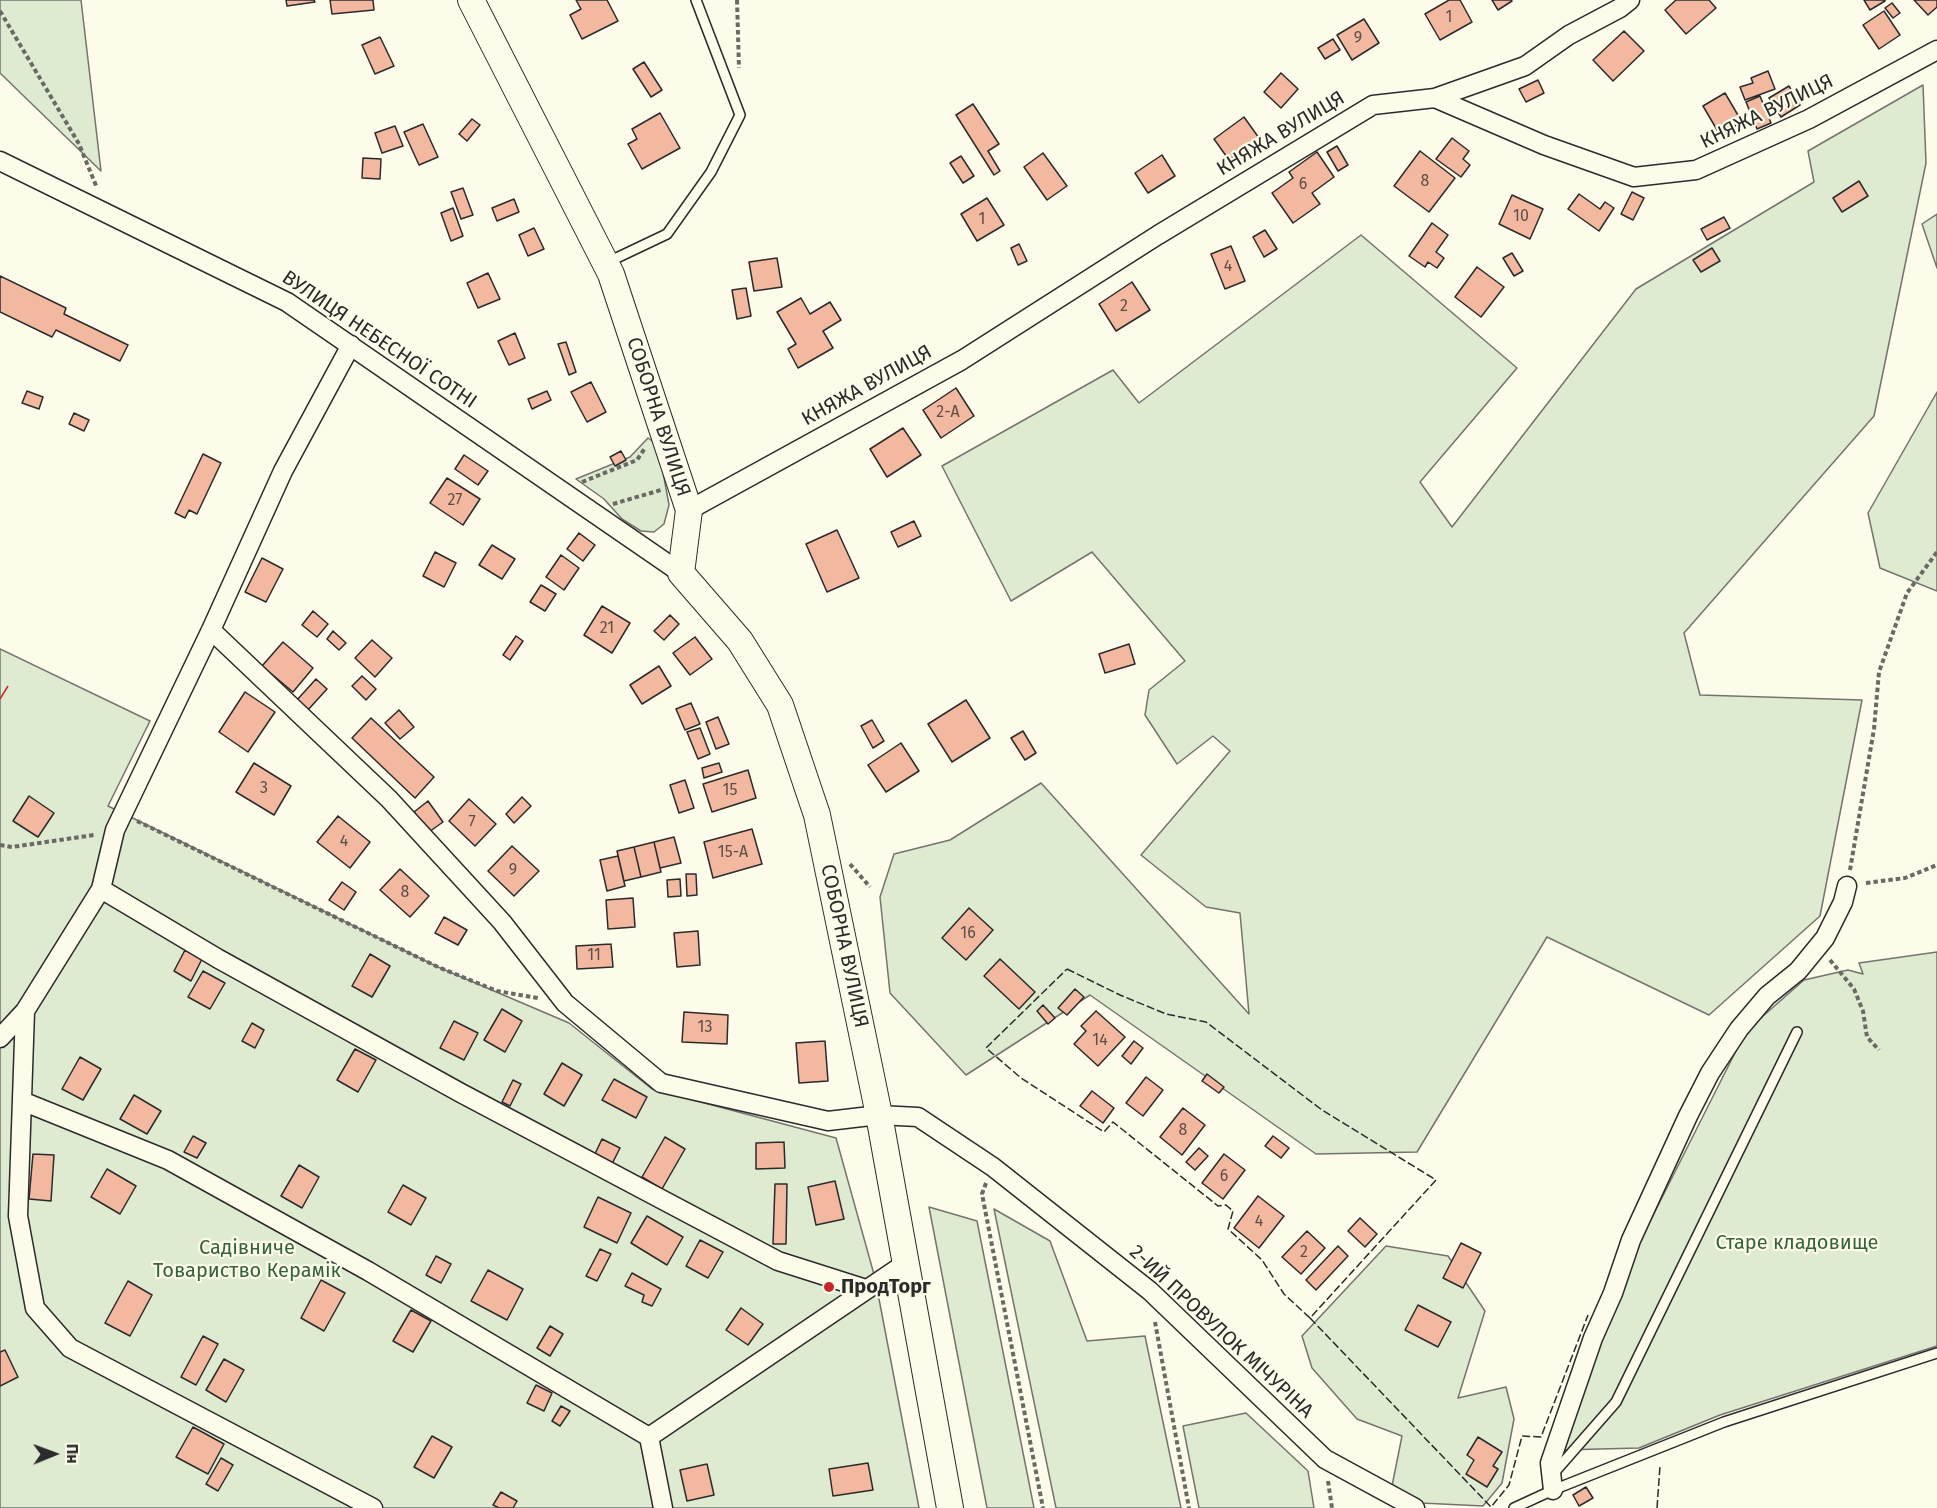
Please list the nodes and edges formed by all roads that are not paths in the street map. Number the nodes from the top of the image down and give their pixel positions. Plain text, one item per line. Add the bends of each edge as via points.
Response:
1 (471, 0) edge
2 (696, 0) edge
3 (1630, 0) edge
4 (1937, 50) edge
5 (1435, 98) junction
6 (0, 161) edge
7 (606, 263) junction
8 (351, 345) junction
9 (688, 510) junction
10 (681, 573) junction
11 (212, 630) junction
12 (1847, 886) road end
13 (101, 888) junction
14 (25, 1011) junction
15 (1797, 1032) dead end
16 (0, 1038) edge
17 (22, 1101) junction
18 (879, 1115) junction
19 (906, 1263) junction
20 (866, 1289) junction
21 (1937, 1353) edge
22 (649, 1437) junction
23 (1552, 1482) junction
24 (373, 1508) edge
25 (663, 1508) edge
26 (950, 1508) edge
27 (1416, 1508) edge
28 (1514, 1508) edge

1 - 7 main road, СОБОРНА ВУЛИЦЯ
2 - 7 lane via 740,115 711,172 667,234
3 - 5 street via 1525,66
4 - 5 street, КНЯЖА ВУЛИЦЯ via 1809,119 1696,170 1634,177 1544,145
5 - 9 street, КНЯЖА ВУЛИЦЯ via 1373,105 962,360
6 - 8 street, ВУЛИЦЯ НЕБЕСНОЇ СОТНІ via 287,302
7 - 9 main road, СОБОРНА ВУЛИЦЯ
8 - 10 street, ВУЛИЦЯ НЕБЕСНОЇ СОТНІ
8 - 11 street via 283,471
9 - 10 main road, СОБОРНА ВУЛИЦЯ
10 - 18 main road, СОБОРНА ВУЛИЦЯ via 740,641 780,705 819,823
11 - 13 street via 119,822
11 - 18 street via 389,800 502,922 565,1003 662,1083 828,1120
12 - 23 street via 1843,902 1820,944 1738,1029 1688,1116 1631,1240 1593,1338 1550,1463
13 - 14 street
13 - 20 street via 217,958 461,1093 778,1261
14 - 16 street
14 - 17 street
15 - 23 lane via 1616,1402
17 - 22 street via 168,1160 368,1271
17 - 24 street via 18,1216 35,1308 70,1348
18 - 19 main road, СОБОРНА ВУЛИЦЯ
18 - 27 street, 2-ИЙ ПРОВУЛОК МІЧУРІНА via 918,1117 993,1167 1150,1291 1325,1459
19 - 20 street
19 - 26 main road, СОБОРНА ВУЛИЦЯ
20 - 22 street
21 - 23 lane
22 - 25 street
23 - 28 lane

